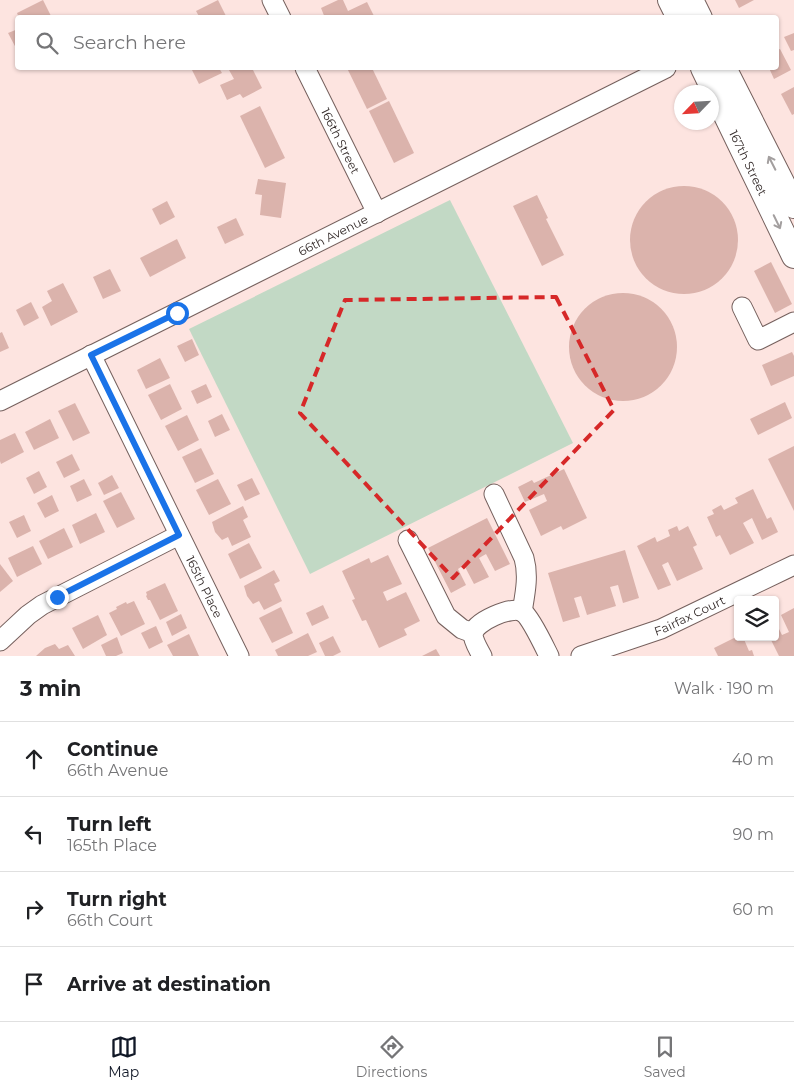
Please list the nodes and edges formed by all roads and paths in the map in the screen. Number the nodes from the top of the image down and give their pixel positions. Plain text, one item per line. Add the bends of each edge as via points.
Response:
1 (272, 0) edge
2 (670, 0) edge
3 (691, 0) edge
4 (280, 15) edge
5 (678, 15) edge
6 (698, 15) edge
7 (306, 70) edge
8 (662, 70) edge
9 (704, 70) edge
10 (725, 70) edge
11 (794, 206) edge
12 (377, 213) junction
13 (794, 256) edge
14 (742, 307) dead end
15 (794, 322) edge
16 (91, 355) junction
17 (0, 401) edge
18 (494, 494) dead end
19 (179, 535) junction
20 (408, 540) dead end
21 (794, 565) edge
22 (522, 612) junction
23 (473, 633) junction
24 (0, 641) edge
25 (238, 656) edge
26 (482, 656) edge
27 (549, 656) edge
28 (581, 656) edge

1 - 4 street
2 - 5 main road
3 - 6 main road
7 - 12 street, 166th Street
8 - 12 street, 66th Avenue
9 -> 13 main road, 167th Street
11 -> 10 main road, 167th Street
12 - 16 street, 66th Avenue
14 - 15 street via 758,340
16 - 17 street, 66th Avenue
16 - 19 street, 165th Place
18 - 22 street via 527,568
19 - 24 street via 42,605
19 - 25 street, 165th Place
20 - 23 street via 446,616
21 - 28 street, Fairfax Court via 662,629
22 - 23 street via 514,609 503,612 479,624
22 - 27 street
23 - 26 street

